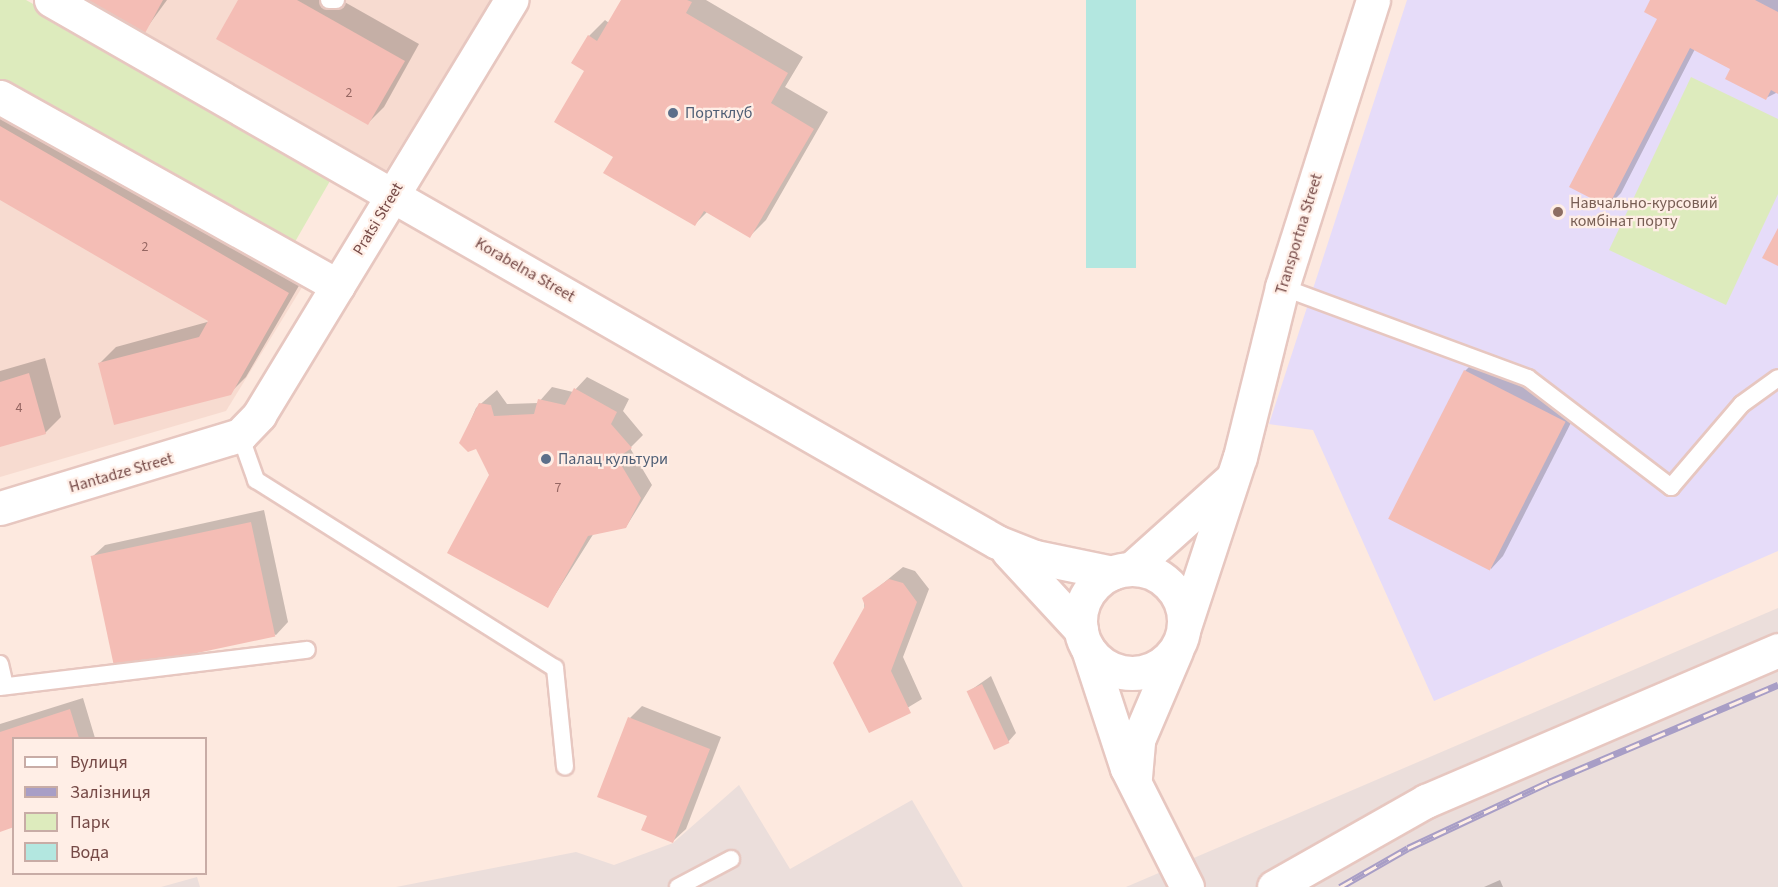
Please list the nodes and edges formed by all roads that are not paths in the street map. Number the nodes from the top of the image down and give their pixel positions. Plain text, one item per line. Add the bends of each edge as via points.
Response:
1 (329, 0) edge
2 (336, 0) edge
3 (511, 0) edge
4 (1373, 0) edge
5 (54, 1) edge
6 (0, 97) edge
7 (393, 193) junction
8 (338, 286) junction
9 (1282, 287) junction
10 (1778, 378) edge
11 (240, 435) junction
12 (1235, 471) junction
13 (0, 508) edge
14 (998, 542) junction
15 (1122, 571) junction
16 (1181, 636) junction
17 (1084, 639) junction
18 (307, 650) dead end
19 (1778, 650) edge
20 (0, 664) edge
21 (2, 686) edge
22 (565, 766) dead end
23 (1137, 791) junction
24 (731, 859) dead end
25 (678, 887) edge
26 (1187, 887) edge
27 (1274, 887) edge

1 - 2 lane
3 - 7 street, Pratsi Street
4 - 9 street, Transportna Street
5 - 7 street, Korabelna Street
6 - 8 street
7 - 8 street, Pratsi Street
7 - 14 street, Korabelna Street
8 - 11 street, Pratsi Street via 259,415
9 - 10 lane via 1528,378 1671,488 1742,404
9 - 12 street, Transportna Street
11 - 13 street, Hantadze Street
11 - 22 lane via 256,480 555,668
12 - 15 street, Transportna Street via 1214,498
12 - 16 street, Transportna Street
14 - 15 street via 1035,557
14 - 17 street
15 - 16 street via 1166,581 1177,594
15 - 17 street via 1086,598
16 - 17 street via 1165,661 1136,673 1117,671
16 - 23 street, Transportna Street via 1138,740 1133,766
17 - 23 street
18 - 21 lane
19 - 27 street via 1426,801
20 - 21 lane
23 - 26 street
24 - 25 lane

